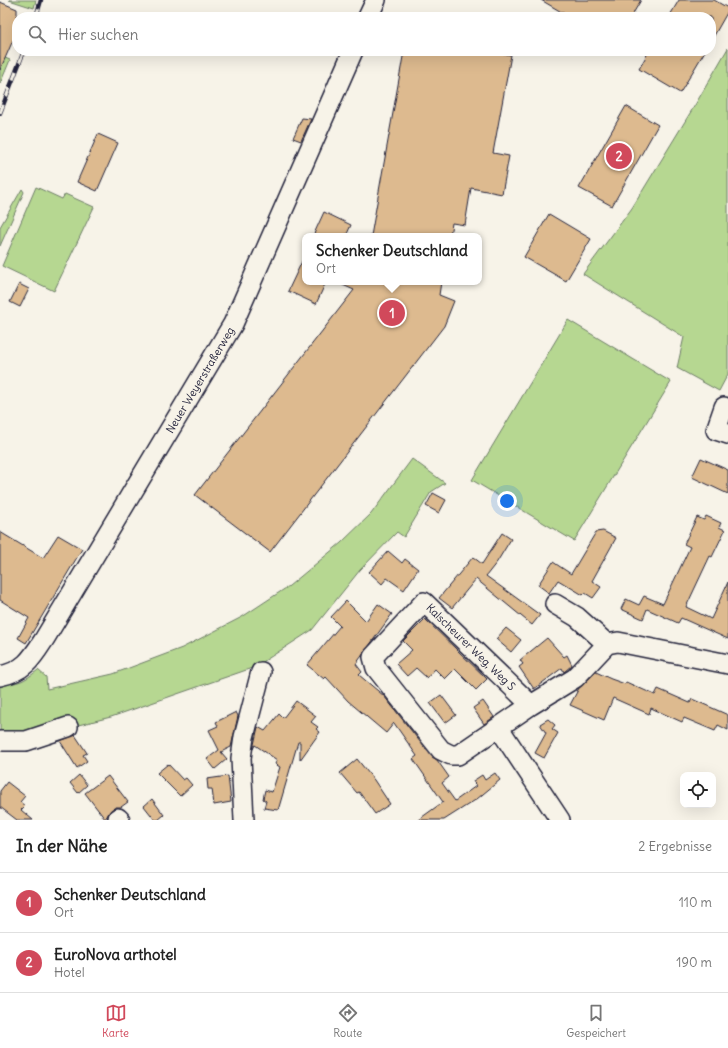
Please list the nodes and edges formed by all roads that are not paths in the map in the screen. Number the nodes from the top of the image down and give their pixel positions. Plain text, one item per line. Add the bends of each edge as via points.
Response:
1 (376, 0) edge
2 (370, 12) edge
3 (351, 56) edge
4 (724, 407) dead end
5 (728, 434) edge
6 (555, 604) dead end
7 (607, 644) junction
8 (728, 664) edge
9 (261, 672) dead end
10 (0, 676) edge
11 (531, 705) junction
12 (68, 728) dead end
13 (499, 728) junction
14 (0, 741) edge
15 (244, 820) edge
16 (560, 820) edge

1 - 2 street
3 - 10 street, Neuer Weyerstraßerweg via 233,324 45,638 28,663 11,674
4 - 5 street via 716,430
6 - 7 street via 577,617
7 - 8 street via 618,642
7 - 11 street, Kalscheurer Weg, Weg S via 575,678
9 - 15 street via 241,758
11 - 13 street, Kalscheurer Weg, Weg S
11 - 13 street, Kalscheurer Weg, Weg S via 424,602 373,657 376,668 441,750 451,755 458,755
12 - 14 street via 26,741
13 - 16 street

